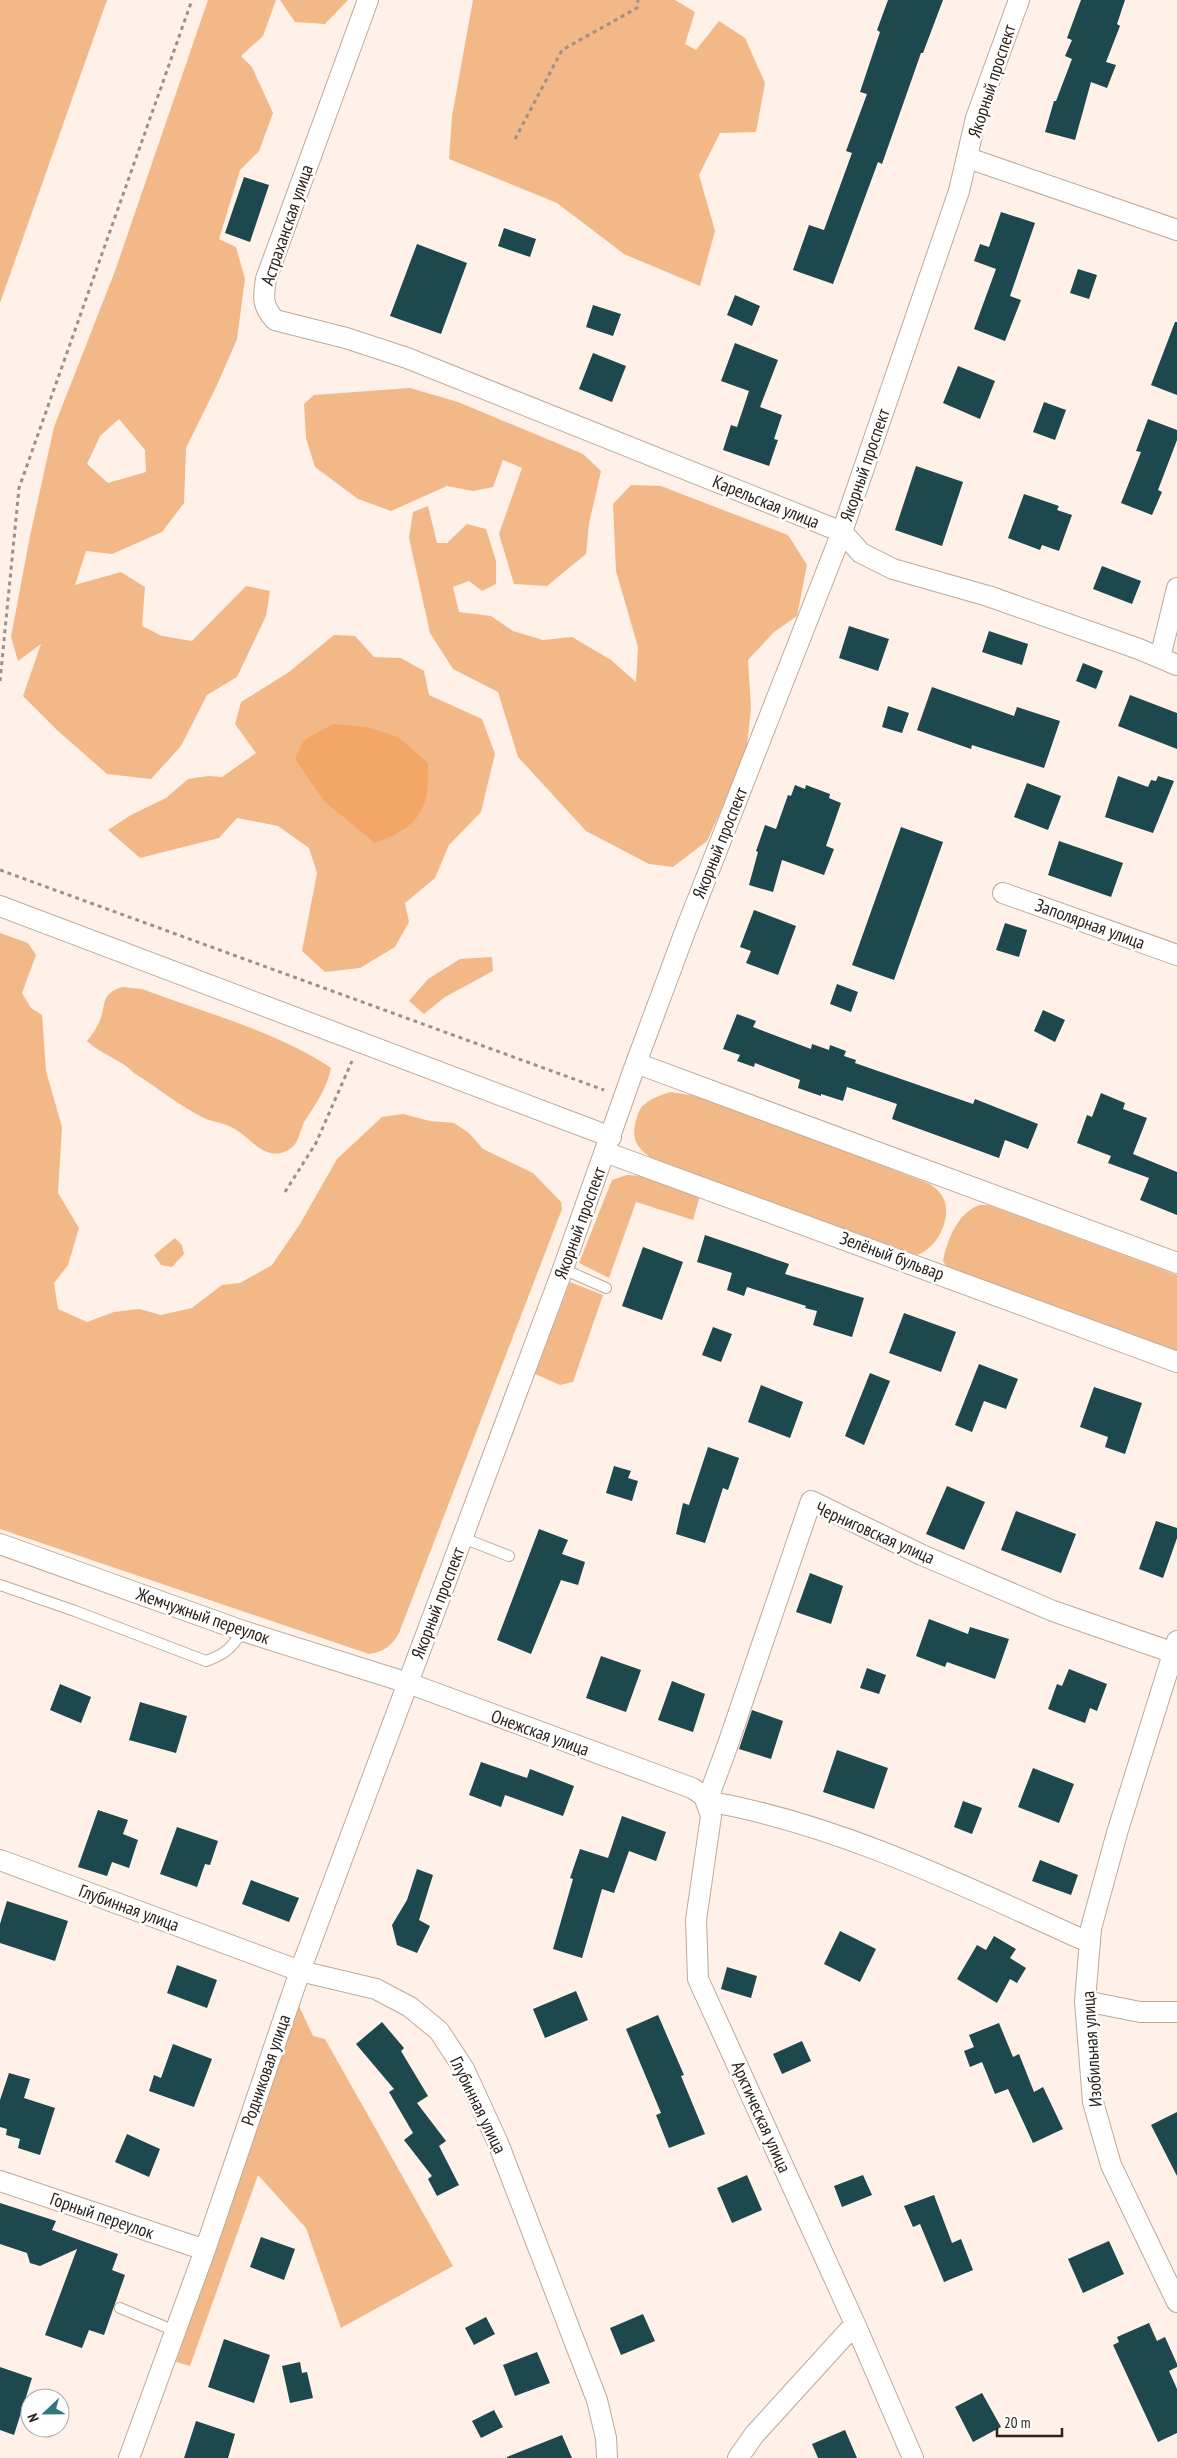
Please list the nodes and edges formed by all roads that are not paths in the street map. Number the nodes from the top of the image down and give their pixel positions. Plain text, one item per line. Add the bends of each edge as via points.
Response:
1 (368, 0) edge
2 (1019, 0) edge
3 (968, 158) junction
4 (1177, 230) edge
5 (407, 358) joint
6 (842, 532) junction
7 (1177, 588) edge
8 (1168, 661) edge
9 (1003, 893) dead end
10 (0, 906) edge
11 (1177, 955) edge
12 (636, 1063) junction
13 (608, 1144) junction
14 (1177, 1263) edge
15 (564, 1269) junction
16 (606, 1288) dead end
17 (1177, 1362) edge
18 (463, 1538) junction
19 (0, 1544) edge
20 (509, 1556) dead end
21 (0, 1585) edge
22 (242, 1630) junction
23 (1175, 1649) edge
24 (408, 1683) junction
25 (707, 1801) junction
26 (0, 1860) edge
27 (1090, 1943) junction
28 (300, 1971) junction
29 (1085, 2002) junction
30 (1177, 2012) edge
31 (0, 2182) edge
32 (205, 2250) junction
33 (1177, 2302) edge
34 (120, 2308) dead end
35 (855, 2324) junction
36 (175, 2331) junction
37 (128, 2458) edge
38 (607, 2458) edge
39 (738, 2458) edge
40 (913, 2458) edge

1 - 5 street, Астраханская улица via 266,279 263,300 275,320
2 - 3 street, Якорный проспект via 976,118
3 - 4 street
3 - 6 street, Якорный проспект
5 - 6 street, Карельская улица
6 - 8 street, Карельская улица via 861,553 893,568 988,596
6 - 12 street, Якорный проспект
7 - 8 street
9 - 11 street, Заполярная улица
10 - 13 street, Зелёный бульвар via 359,1042
12 - 13 street, Якорный проспект
12 - 14 street
13 - 15 street, Якорный проспект
13 - 17 street, Зелёный бульвар
15 - 16 lane
15 - 18 street, Якорный проспект
18 - 20 lane
18 - 24 street, Якорный проспект
19 - 22 street, Жемчужный переулок
21 - 22 lane via 206,1661 231,1648
22 - 24 street, Жемчужный переулок
23 - 25 street, Черниговская улица via 1053,1612 922,1555 811,1501
23 - 27 street, Изобильная улица via 1117,1833 1091,1928
24 - 25 street, Онежская улица via 692,1788
24 - 28 street, Родниковая улица
25 - 27 street via 784,1818 897,1856
25 - 35 street, Арктическая улица via 711,1816 696,1920 698,1979
26 - 28 street, Глубинная улица
27 - 29 street, Изобильная улица
28 - 32 street, Родниковая улица
28 - 38 street, Глубинная улица via 376,1989 410,2007 439,2031 464,2069 498,2144 597,2400
29 - 30 street via 1140,2012
29 - 33 street, Изобильная улица via 1094,2102 1111,2165
31 - 32 street, Горный переулок
32 - 36 street, Родниковая улица
34 - 36 lane
35 - 39 street
35 - 40 street, Арктическая улица
36 - 37 street, Родниковая улица

